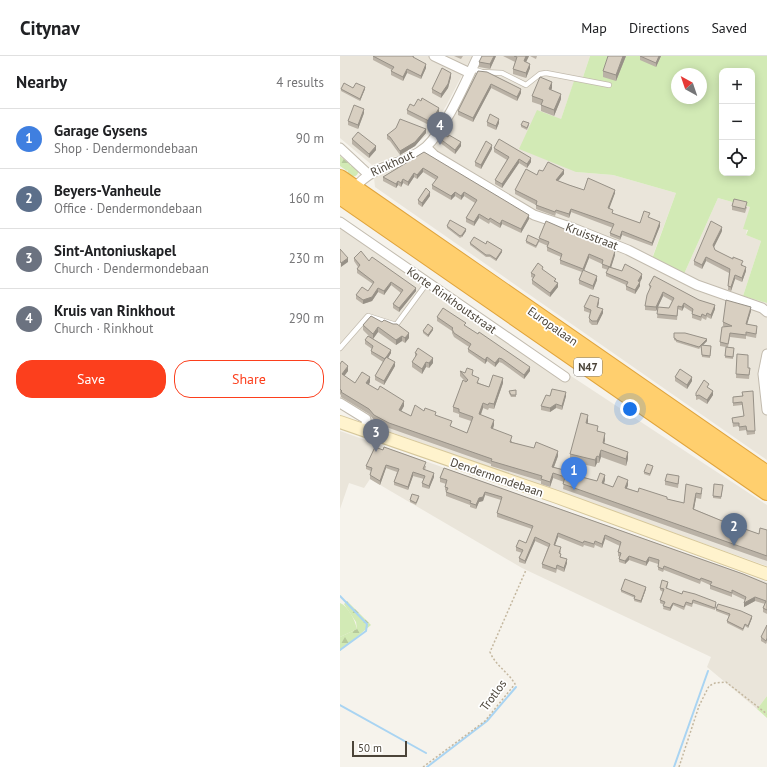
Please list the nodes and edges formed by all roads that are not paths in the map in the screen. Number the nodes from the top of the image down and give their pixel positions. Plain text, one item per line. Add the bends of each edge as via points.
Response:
1 (434, 56) edge
2 (478, 56) edge
3 (471, 71) junction
4 (609, 85) dead end
5 (426, 146) junction
6 (340, 148) edge
7 (368, 174) junction
8 (340, 178) edge
9 (354, 188) junction
10 (340, 196) edge
11 (340, 222) edge
12 (427, 283) junction
13 (767, 312) edge
14 (340, 348) edge
15 (767, 354) edge
16 (565, 377) dead end
17 (340, 403) edge
18 (767, 410) edge
19 (340, 422) edge
20 (367, 431) junction
21 (767, 474) edge
22 (767, 492) edge
23 (767, 574) edge

1 - 3 street
2 - 3 street, Rinkhout
3 - 4 lane via 502,73 526,85 540,74 546,73
3 - 5 street, Rinkhout via 443,124
5 - 7 street, Rinkhout via 411,156
5 - 13 street, Kruisstraat via 434,155 534,215 628,250 697,285
6 - 7 street
7 - 9 street, Rinkhout
8 - 9 highway, Europalaan / N47
9 - 21 highway, Europalaan / N47
10 - 22 highway, Europalaan / N47
11 - 12 street, Korte Rinkhoutstraat
12 - 14 lane via 396,325 368,316
12 - 16 street, Korte Rinkhoutstraat
15 - 18 street via 763,374
17 - 20 street via 366,419
19 - 20 street, Dendermondebaan
20 - 23 street, Dendermondebaan

